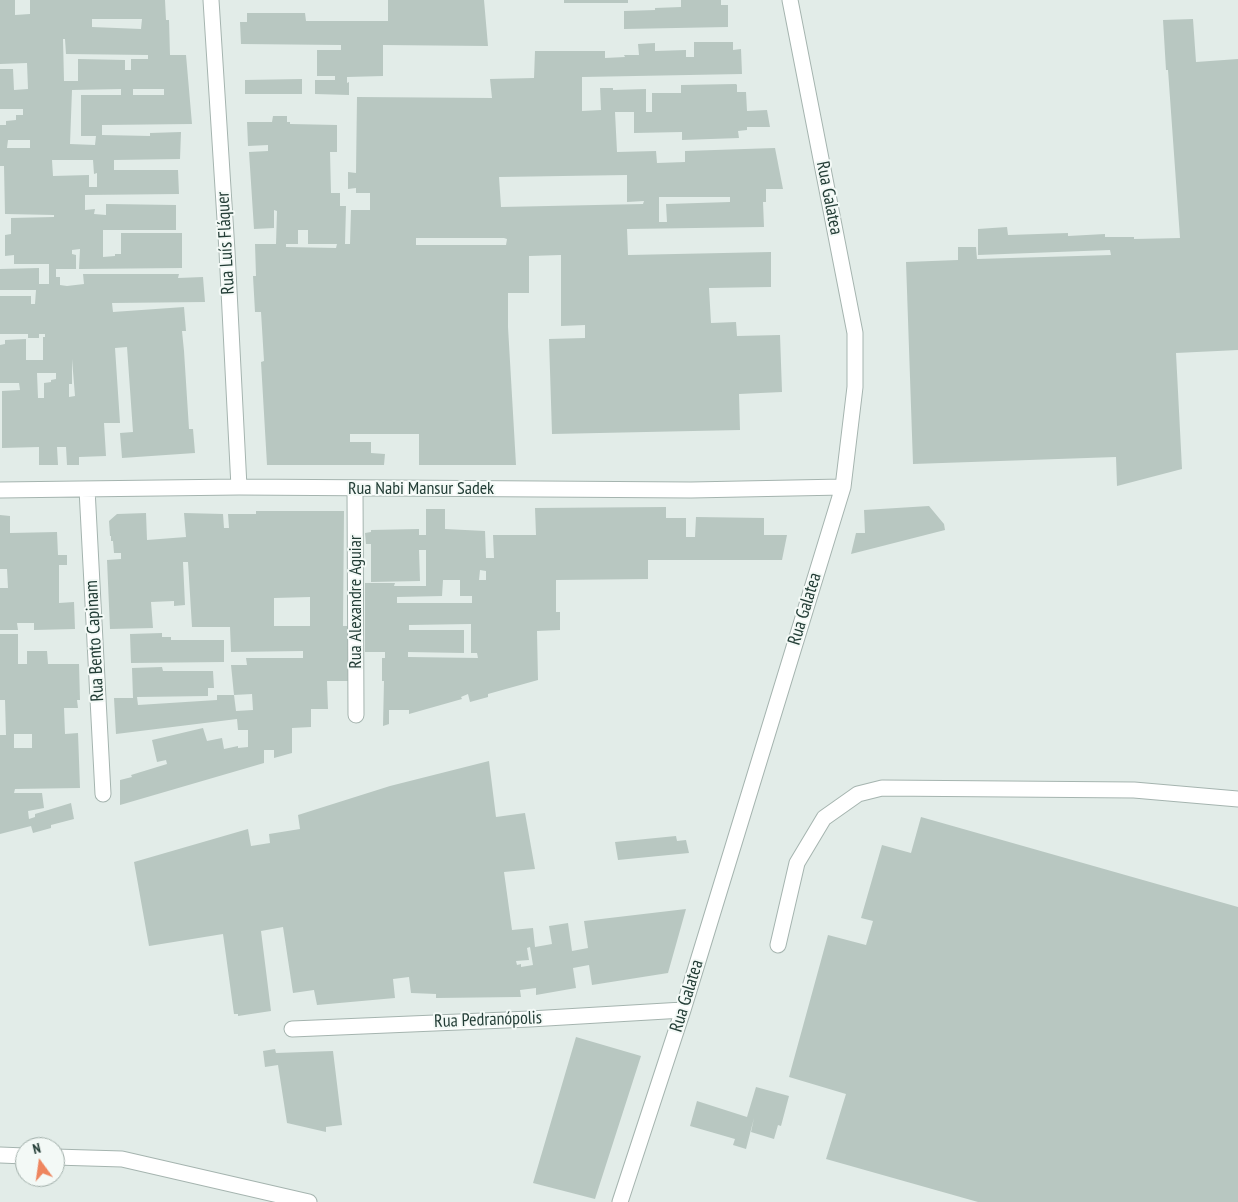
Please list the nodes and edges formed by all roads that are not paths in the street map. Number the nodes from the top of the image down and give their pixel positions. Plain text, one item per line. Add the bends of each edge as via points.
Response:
1 (211, 0) edge
2 (790, 0) edge
3 (239, 487) junction
4 (843, 487) junction
5 (87, 489) junction
6 (356, 489) junction
7 (0, 490) edge
8 (356, 715) dead end
9 (103, 794) dead end
10 (1238, 800) edge
11 (778, 944) dead end
12 (683, 1010) junction
13 (292, 1028) dead end
14 (0, 1155) edge
15 (15, 1156) edge
16 (65, 1157) edge
17 (309, 1202) edge
18 (620, 1202) edge

1 - 3 street, Rua Luís Fláquer
2 - 4 street, Rua Galatea via 855,333 855,386
3 - 5 street, Rua Nabi Mansur Sadek
3 - 6 street, Rua Nabi Mansur Sadek
4 - 6 street, Rua Nabi Mansur Sadek
4 - 12 street, Rua Galatea
5 - 7 street, Rua Nabi Mansur Sadek
5 - 9 street, Rua Bento Capinam
6 - 8 street, Rua Alexandre Aguiar
10 - 11 street via 1134,790 882,788 858,794 824,818 797,863
12 - 13 street, Rua Pedranópolis
12 - 18 street, Rua Galatea
14 - 15 street
16 - 17 street via 122,1159

